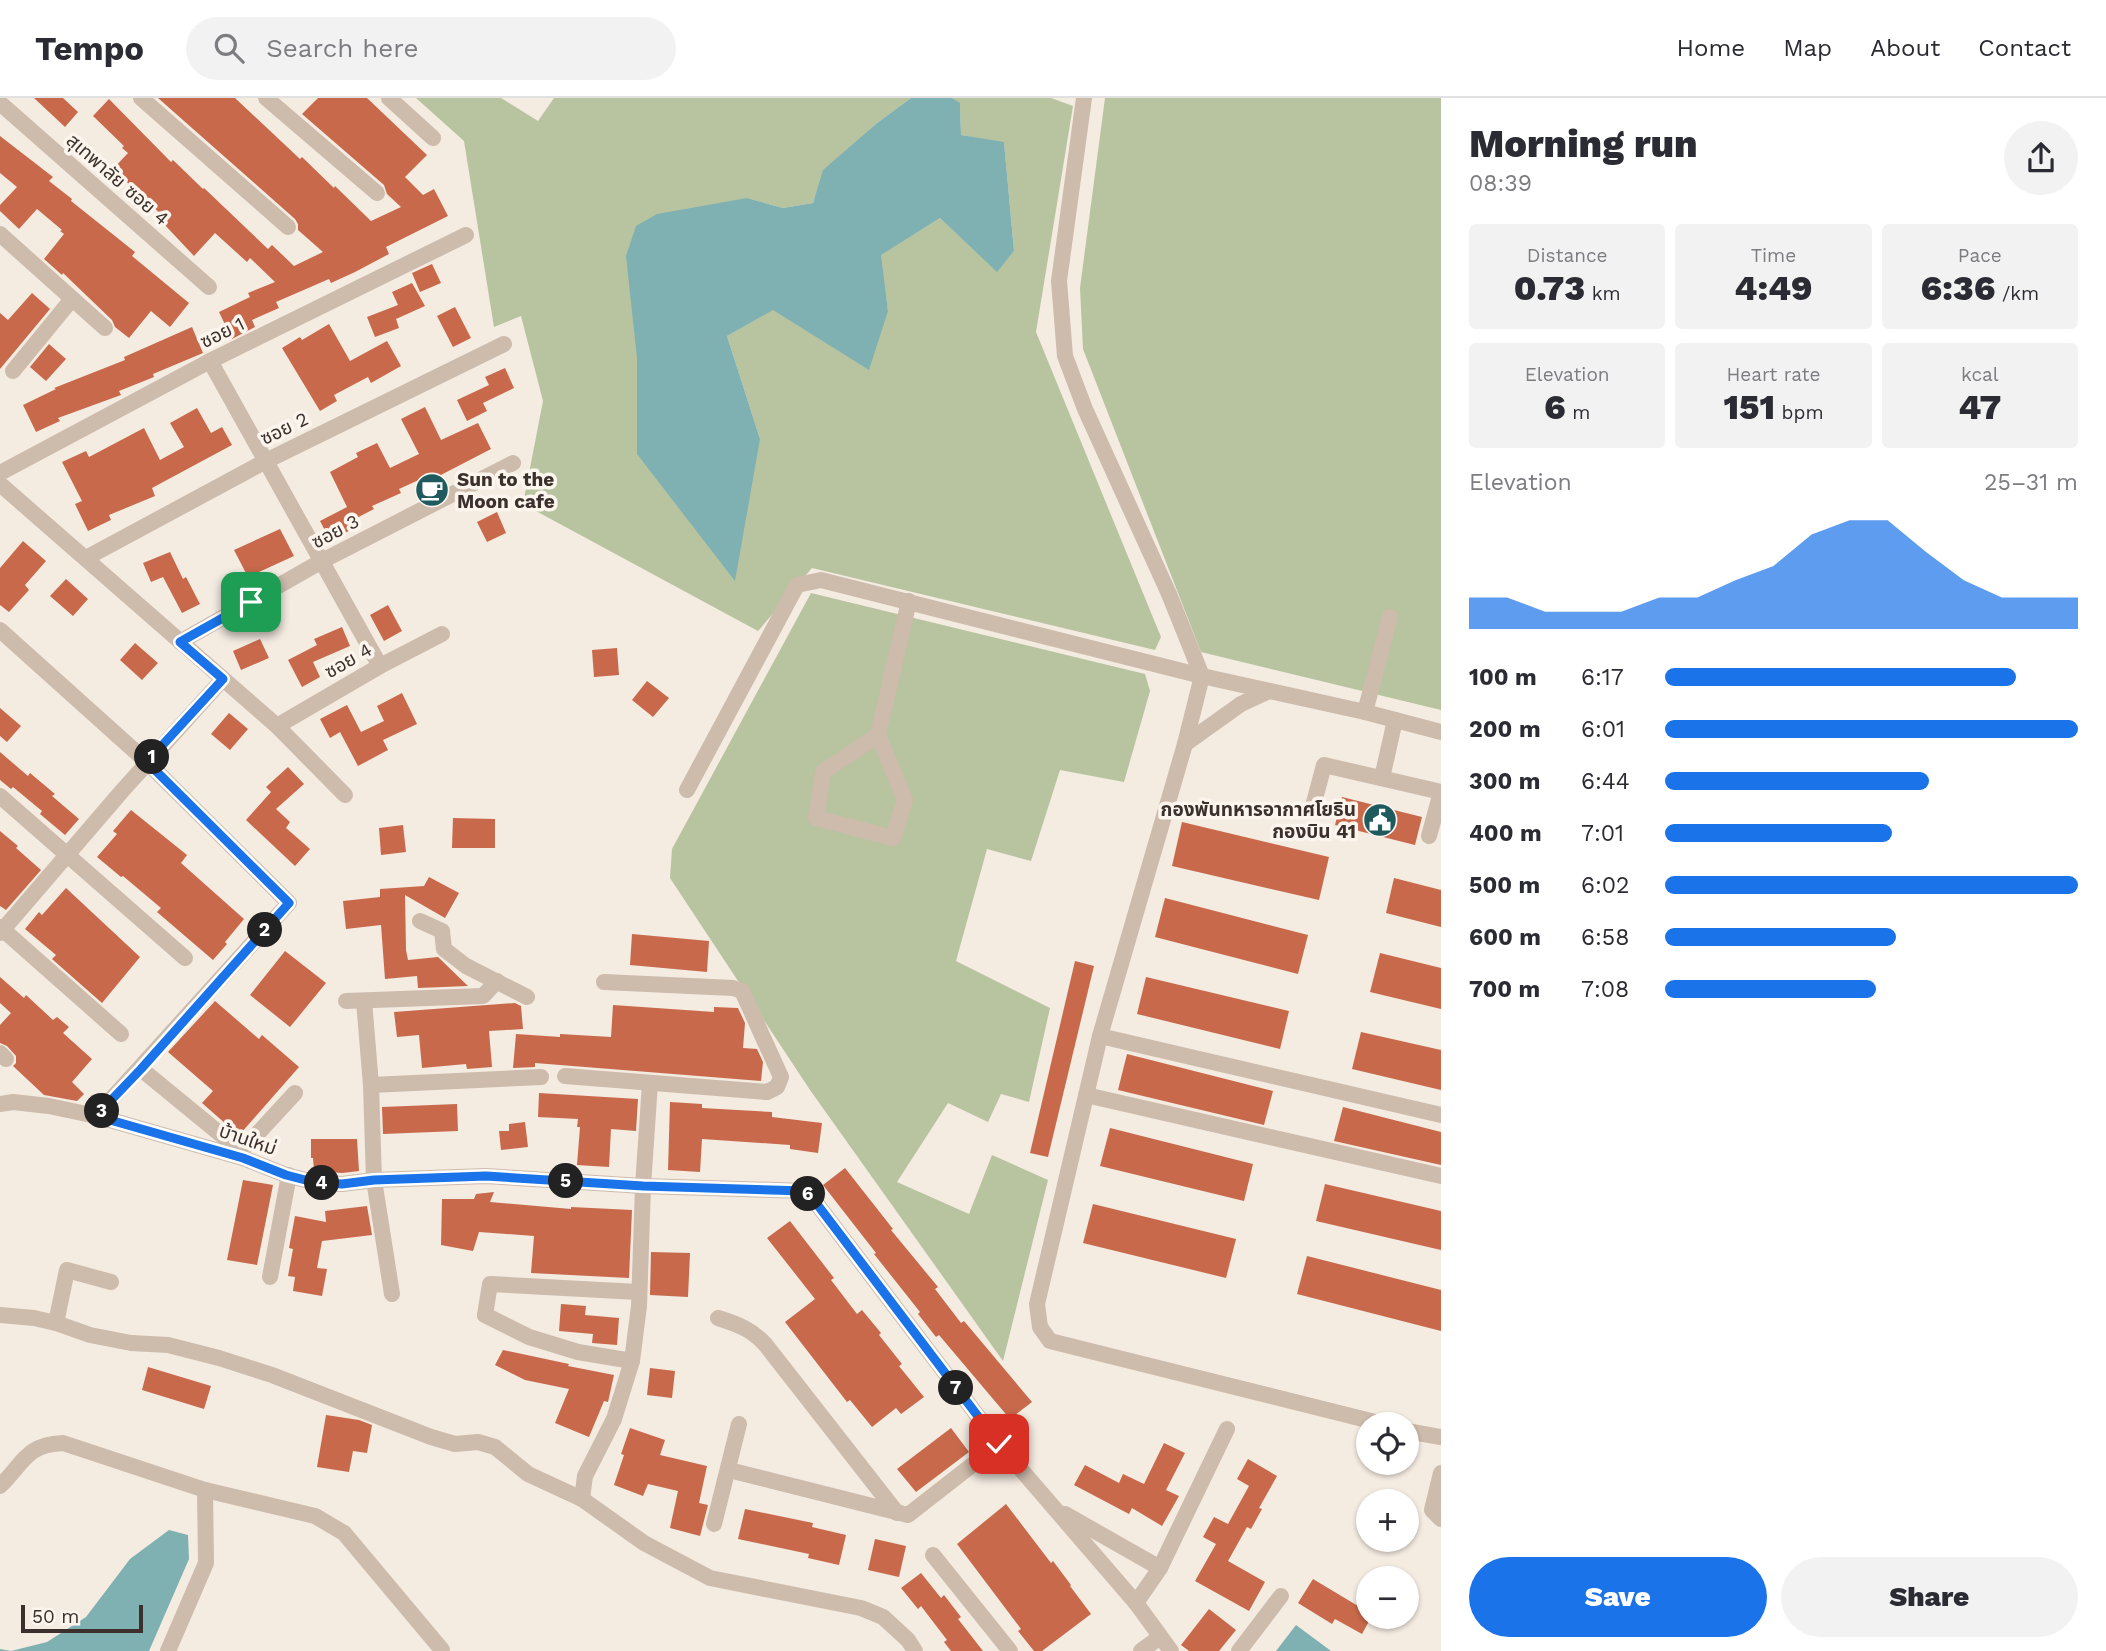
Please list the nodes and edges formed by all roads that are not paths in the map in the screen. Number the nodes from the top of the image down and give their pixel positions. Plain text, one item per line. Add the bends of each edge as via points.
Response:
1 (141, 98) edge
2 (265, 98) edge
3 (389, 98) edge
4 (1084, 98) edge
5 (0, 103) edge
6 (433, 138) dead end
7 (377, 193) dead end
8 (288, 227) dead end
9 (0, 234) edge
10 (466, 235) dead end
11 (209, 287) dead end
12 (72, 299) junction
13 (105, 328) dead end
14 (504, 344) dead end
15 (210, 361) junction
16 (13, 371) dead end
17 (266, 461) junction
18 (513, 463) dead end
19 (0, 473) edge
20 (0, 484) edge
21 (86, 558) junction
22 (322, 561) junction
23 (909, 601) junction
24 (1390, 617) dead end
25 (0, 629) edge
26 (442, 634) dead end
27 (180, 642) junction
28 (380, 666) junction
29 (1202, 677) junction
30 (223, 679) junction
31 (1269, 691) junction
32 (1365, 712) junction
33 (1395, 720) junction
34 (277, 726) junction
35 (1441, 732) edge
36 (878, 735) junction
37 (1185, 744) junction
38 (147, 762) junction
39 (1382, 778) junction
40 (687, 790) dead end
41 (345, 795) dead end
42 (0, 796) edge
43 (1312, 810) dead end
44 (1429, 836) dead end
45 (66, 854) junction
46 (419, 921) dead end
47 (1, 930) edge
48 (185, 958) dead end
49 (497, 981) junction
50 (604, 982) dead end
51 (527, 997) dead end
52 (365, 1001) junction
53 (346, 1002) dead end
54 (121, 1034) dead end
55 (1100, 1036) junction
56 (141, 1069) junction
57 (565, 1076) dead end
58 (541, 1077) dead end
59 (650, 1083) junction
60 (370, 1085) junction
61 (295, 1093) dead end
62 (1086, 1095) junction
63 (0, 1104) edge
64 (1441, 1115) edge
65 (96, 1116) junction
66 (289, 1175) junction
67 (1441, 1176) edge
68 (374, 1180) junction
69 (643, 1186) junction
70 (270, 1277) dead end
71 (111, 1282) dead end
72 (638, 1292) junction
73 (392, 1294) dead end
74 (0, 1315) edge
75 (718, 1318) dead end
76 (56, 1322) junction
77 (632, 1361) junction
78 (1356, 1417) edge
79 (739, 1424) dead end
80 (1227, 1429) dead end
81 (1419, 1433) edge
82 (1441, 1437) edge
83 (999, 1444) junction
84 (729, 1470) junction
85 (1441, 1473) edge
86 (1, 1483) edge
87 (205, 1490) junction
88 (582, 1499) junction
89 (1055, 1509) junction
90 (897, 1513) junction
91 (1441, 1518) edge
92 (714, 1524) dead end
93 (933, 1555) dead end
94 (1160, 1568) junction
95 (1281, 1596) dead end
96 (1136, 1603) junction
97 (1160, 1637) junction
98 (167, 1651) edge
99 (442, 1651) edge
100 (456, 1651) edge
101 (915, 1651) edge
102 (1010, 1651) edge
103 (1142, 1651) edge
104 (1171, 1651) edge
105 (1239, 1651) edge

1 - 8 street
2 - 7 street
3 - 6 street
4 - 29 street via 1059,281 1065,356
5 - 11 street, สุเทพาลัย ซอย 4
9 - 12 street
10 - 15 street, ซอย 1
12 - 13 street
12 - 16 street
14 - 17 street, ซอย 2
15 - 17 street
15 - 19 street, ซอย 1
17 - 21 street, ซอย 2
17 - 22 street
18 - 22 street, ซอย 3
20 - 21 street
21 - 27 street
22 - 27 street, ซอย 3
22 - 28 street
23 - 29 street
23 - 36 street
23 - 40 street via 821,580 797,585
24 - 32 street
25 - 38 street
26 - 28 street, ซอย 4
27 - 30 street
28 - 34 street, ซอย 4
29 - 31 street
29 - 37 street
30 - 34 street
30 - 38 street
31 - 32 street
31 - 37 street via 1241,704
32 - 33 street
33 - 35 street
33 - 39 street
34 - 41 street
36 - 36 street via 905,800 893,838 816,818 823,772
37 - 55 street
38 - 45 street
38 - 56 street via 289,903
39 - 43 street via 1324,765
39 - 44 street via 1441,792
42 - 45 street
45 - 47 street
45 - 48 street
46 - 49 street via 442,931 444,948 466,966
47 - 54 street
49 - 51 street
49 - 52 street via 483,996
50 - 59 street via 742,991 781,1077 777,1087 767,1092
52 - 53 street
52 - 60 street
55 - 62 street
55 - 64 street
56 - 61 street via 230,1142 248,1144
56 - 65 street
57 - 59 street
58 - 60 street
59 - 69 street
60 - 68 street
62 - 67 street
62 - 78 street via 1037,1304 1040,1327 1050,1341
63 - 65 street, บ้านใหม่ via 49,1106
65 - 66 street, บ้านใหม่
66 - 68 street, บ้านใหม่ via 342,1184
66 - 70 street
68 - 69 street, บ้านใหม่ via 486,1176
68 - 73 street
69 - 72 street
69 - 83 street, บ้านใหม่ via 807,1191
71 - 76 street via 67,1270
72 - 77 street
72 - 77 street via 490,1284 485,1315 529,1337
74 - 76 street
75 - 90 street via 743,1326 765,1344
76 - 88 street via 90,1335 168,1345 219,1358 430,1437 495,1447 528,1474
77 - 88 street via 614,1419 585,1476
79 - 84 street
80 - 94 street
81 - 82 street
83 - 89 street
83 - 90 street via 908,1515
84 - 90 street
84 - 92 street
85 - 91 street via 1432,1510
86 - 87 street via 31,1451 63,1443
87 - 98 street via 206,1563
87 - 99 street via 315,1516 344,1533
88 - 101 street via 644,1543 710,1578 861,1608 883,1617
89 - 94 street
89 - 96 street
93 - 102 street
94 - 96 street
95 - 105 street
96 - 97 street
97 - 103 street
97 - 104 street
99 - 100 street

